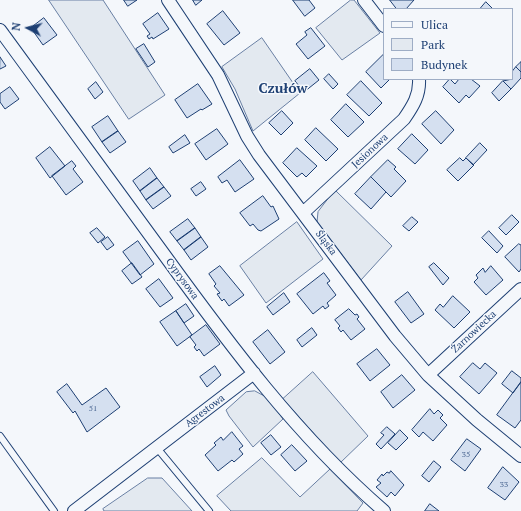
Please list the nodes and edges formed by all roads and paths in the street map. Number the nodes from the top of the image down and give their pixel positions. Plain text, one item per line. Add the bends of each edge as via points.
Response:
1 (168, 0) edge
2 (364, 0) edge
3 (383, 25) edge
4 (0, 30) edge
5 (418, 80) edge
6 (303, 213) junction
7 (521, 289) edge
8 (254, 373) junction
9 (428, 375) junction
10 (0, 436) edge
11 (157, 448) junction
12 (521, 456) edge
13 (54, 511) edge
14 (74, 511) edge
15 (209, 511) edge
16 (384, 511) edge

1 - 6 street, Śląska via 218,74 247,136
2 - 3 street
4 - 8 street, Cyprysowa via 214,324
5 - 6 street, Jesionowa via 420,90 404,119
6 - 9 street, Śląska
7 - 9 street, Żarnowiecka
8 - 11 street, Agrestowa
8 - 16 street, Cyprysowa via 290,418 347,478
9 - 12 street, Śląska
10 - 13 lane
11 - 14 street, Agrestowa
11 - 15 lane

